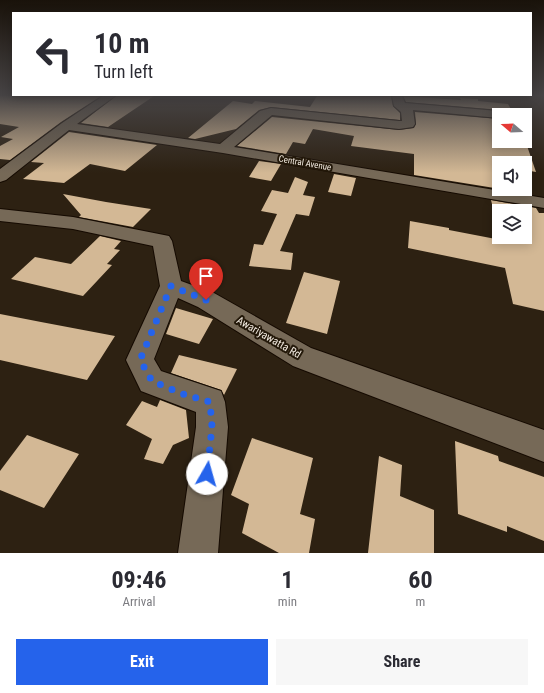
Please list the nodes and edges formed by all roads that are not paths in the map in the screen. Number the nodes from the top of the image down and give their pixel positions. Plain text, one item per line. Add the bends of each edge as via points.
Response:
1 (72, 122) edge
2 (255, 122) edge
3 (370, 122) edge
4 (409, 122) edge
5 (66, 126) junction
6 (223, 148) junction
7 (0, 177) edge
8 (544, 203) edge
9 (0, 215) edge
10 (171, 286) junction
11 (544, 446) edge
12 (198, 553) edge

1 - 5 street
2 - 6 street
3 - 4 street via 399,125 409,124
5 - 6 street, Central Avenue
5 - 7 street
6 - 8 street, Central Avenue
9 - 10 street via 73,223 162,241
10 - 11 street, Awariyawatta Rd via 206,300 303,357
10 - 12 street via 140,360 152,381 210,402 212,427

